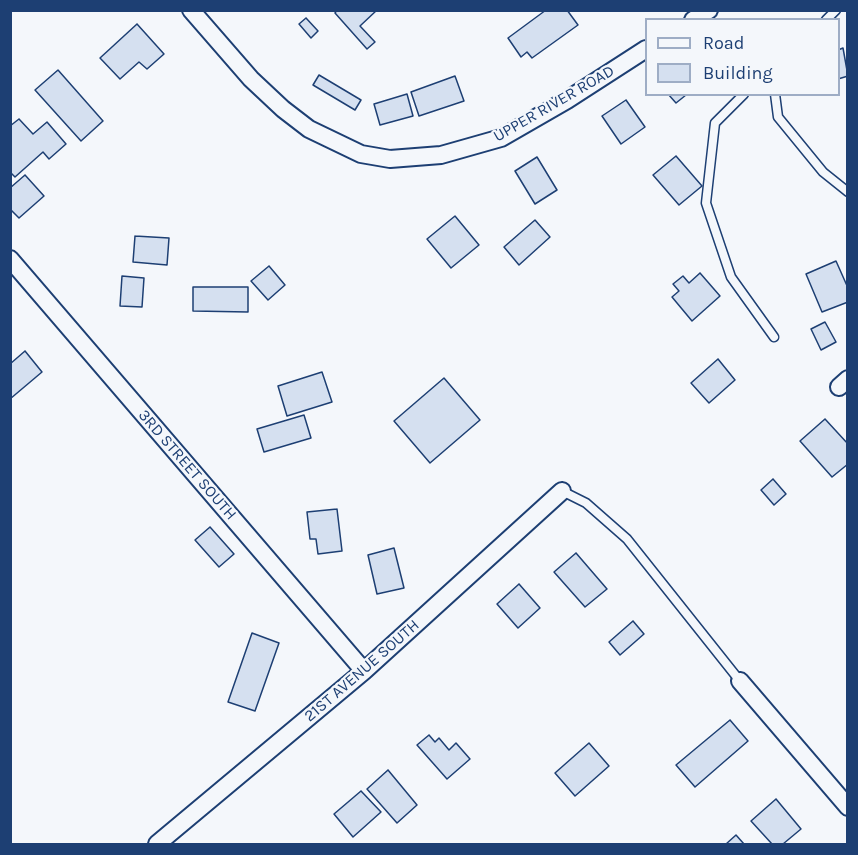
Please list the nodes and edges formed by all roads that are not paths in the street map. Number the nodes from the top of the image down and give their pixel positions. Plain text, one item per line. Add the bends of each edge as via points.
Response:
1 (191, 10) edge
2 (709, 10) edge
3 (696, 18) edge
4 (645, 50) edge
5 (742, 96) edge
6 (775, 96) edge
7 (848, 192) edge
8 (10, 260) edge
9 (774, 337) dead end
10 (562, 491) joint
11 (364, 671) junction
12 (740, 681) joint
13 (848, 807) edge
14 (157, 844) edge

1 - 4 street, UPPER RIVER ROAD via 251,79 309,129 361,154 390,159 441,155 501,138
2 - 3 street
5 - 9 lane via 715,123 706,203 731,276
6 - 7 lane via 778,117 823,172
8 - 11 street, 3RD STREET SOUTH
10 - 11 street, 21ST AVENUE SOUTH
10 - 12 lane via 586,503 627,539
11 - 14 street, 21ST AVENUE SOUTH
12 - 13 street

